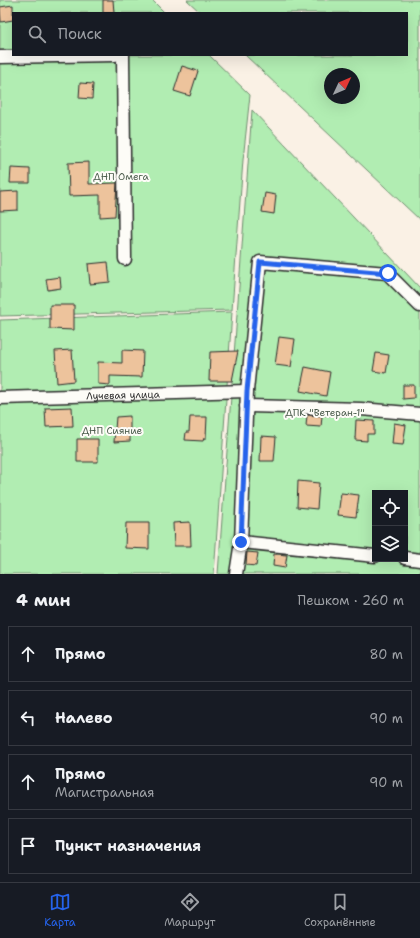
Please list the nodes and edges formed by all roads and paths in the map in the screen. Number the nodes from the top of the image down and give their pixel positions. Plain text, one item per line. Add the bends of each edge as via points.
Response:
1 (58, 56) edge
2 (123, 56) edge
3 (0, 57) edge
4 (125, 260) dead end
5 (420, 306) edge
6 (247, 391) junction
7 (0, 398) edge
8 (246, 406) junction
9 (420, 414) edge
10 (241, 542) junction
11 (372, 556) edge
12 (408, 558) edge
13 (420, 560) edge
14 (236, 574) edge

1 - 3 street
2 - 4 street
5 - 6 street via 388,273 260,262
6 - 7 street, Лучевая улица
6 - 8 street
8 - 9 street
8 - 10 street
10 - 11 street
10 - 14 street
12 - 13 street

